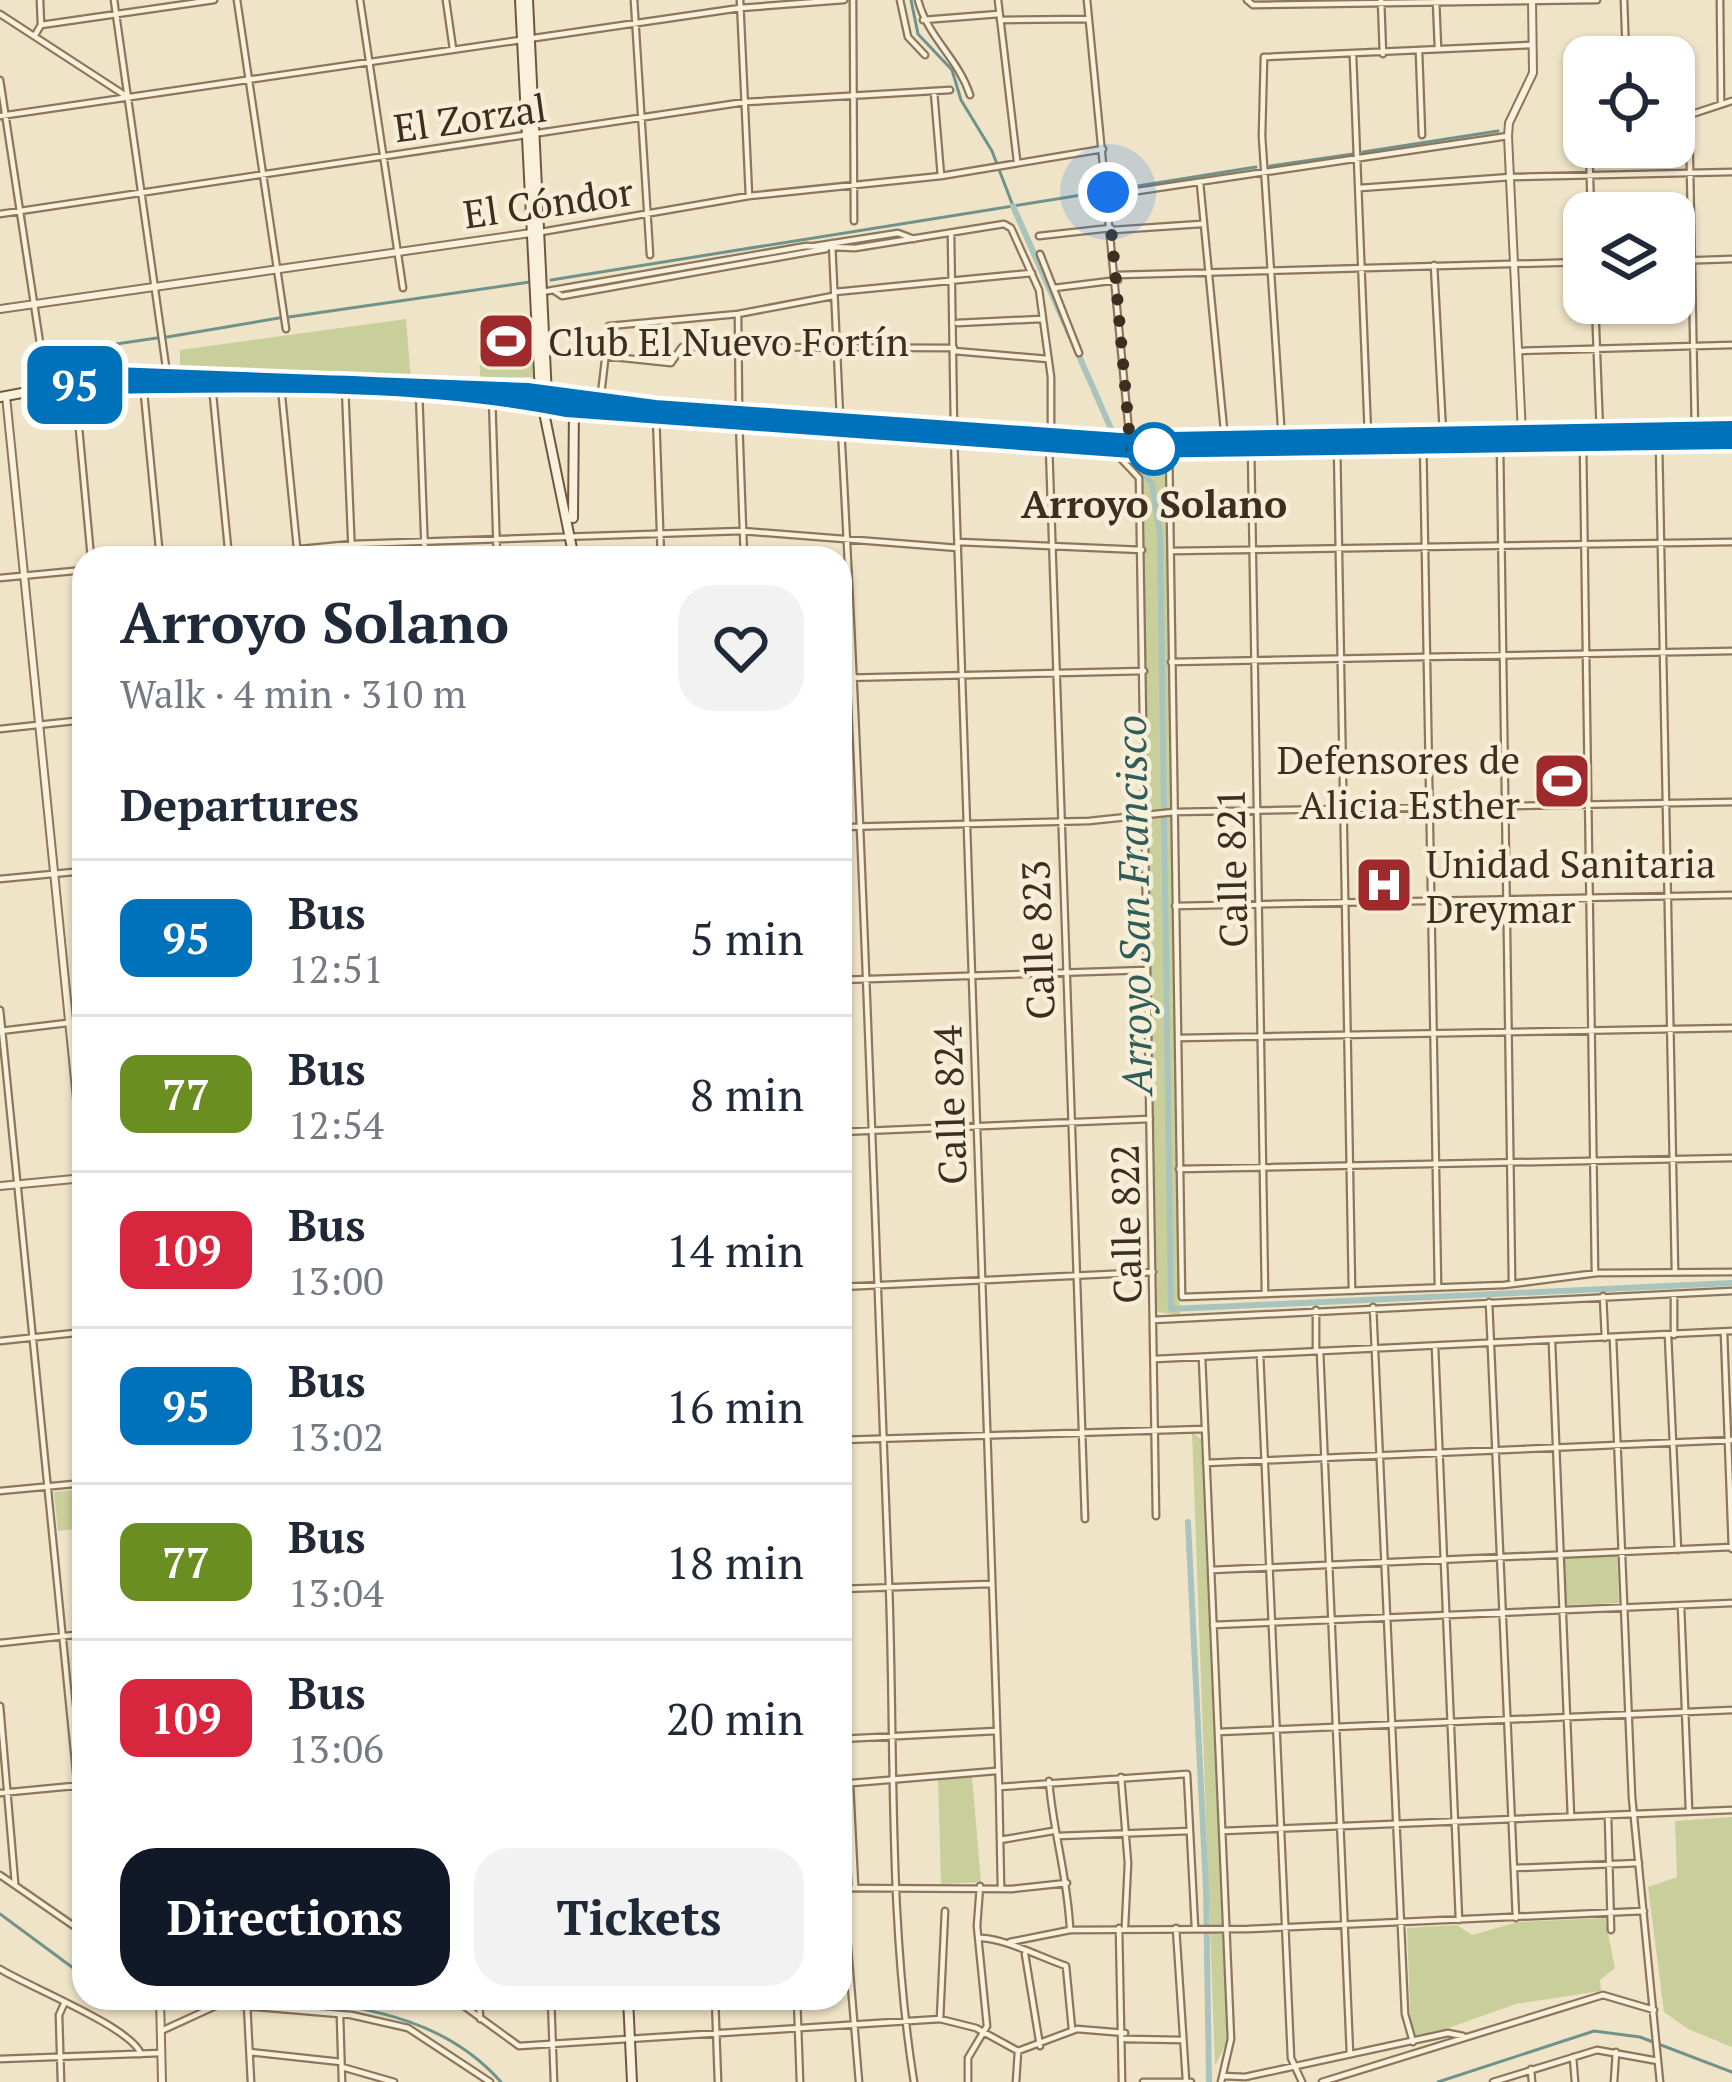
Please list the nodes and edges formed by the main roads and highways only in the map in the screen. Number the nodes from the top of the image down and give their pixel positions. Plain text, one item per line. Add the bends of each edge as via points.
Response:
1 (524, 0) edge
2 (143, 381) junction
3 (212, 382) junction
4 (345, 385) junction
5 (3, 396) edge
6 (544, 397) junction
7 (574, 405) junction
8 (739, 418) junction
9 (1732, 430) edge
10 (1659, 436) junction
11 (1522, 439) junction
12 (1500, 440) junction
13 (1732, 440) edge
14 (1424, 441) junction
15 (1337, 443) junction
16 (1251, 444) junction
17 (1169, 446) junction
18 (573, 537) junction
19 (573, 546) edge
20 (629, 2010) edge
21 (632, 2082) edge

1 - 6 main road
2 - 3 main road
2 - 3 main road
2 - 5 main road
3 - 4 main road
3 - 4 main road
4 - 6 main road
4 - 6 main road
6 - 7 main road
6 - 18 main road
7 - 8 main road
7 - 8 main road
7 - 18 main road
8 - 17 main road
9 - 10 main road
10 - 11 main road
10 - 11 main road
10 - 13 main road
11 - 12 main road
12 - 14 main road
12 - 14 main road
14 - 15 main road
15 - 16 main road
15 - 16 main road
16 - 17 main road
16 - 17 main road
18 - 19 main road
20 - 21 main road

